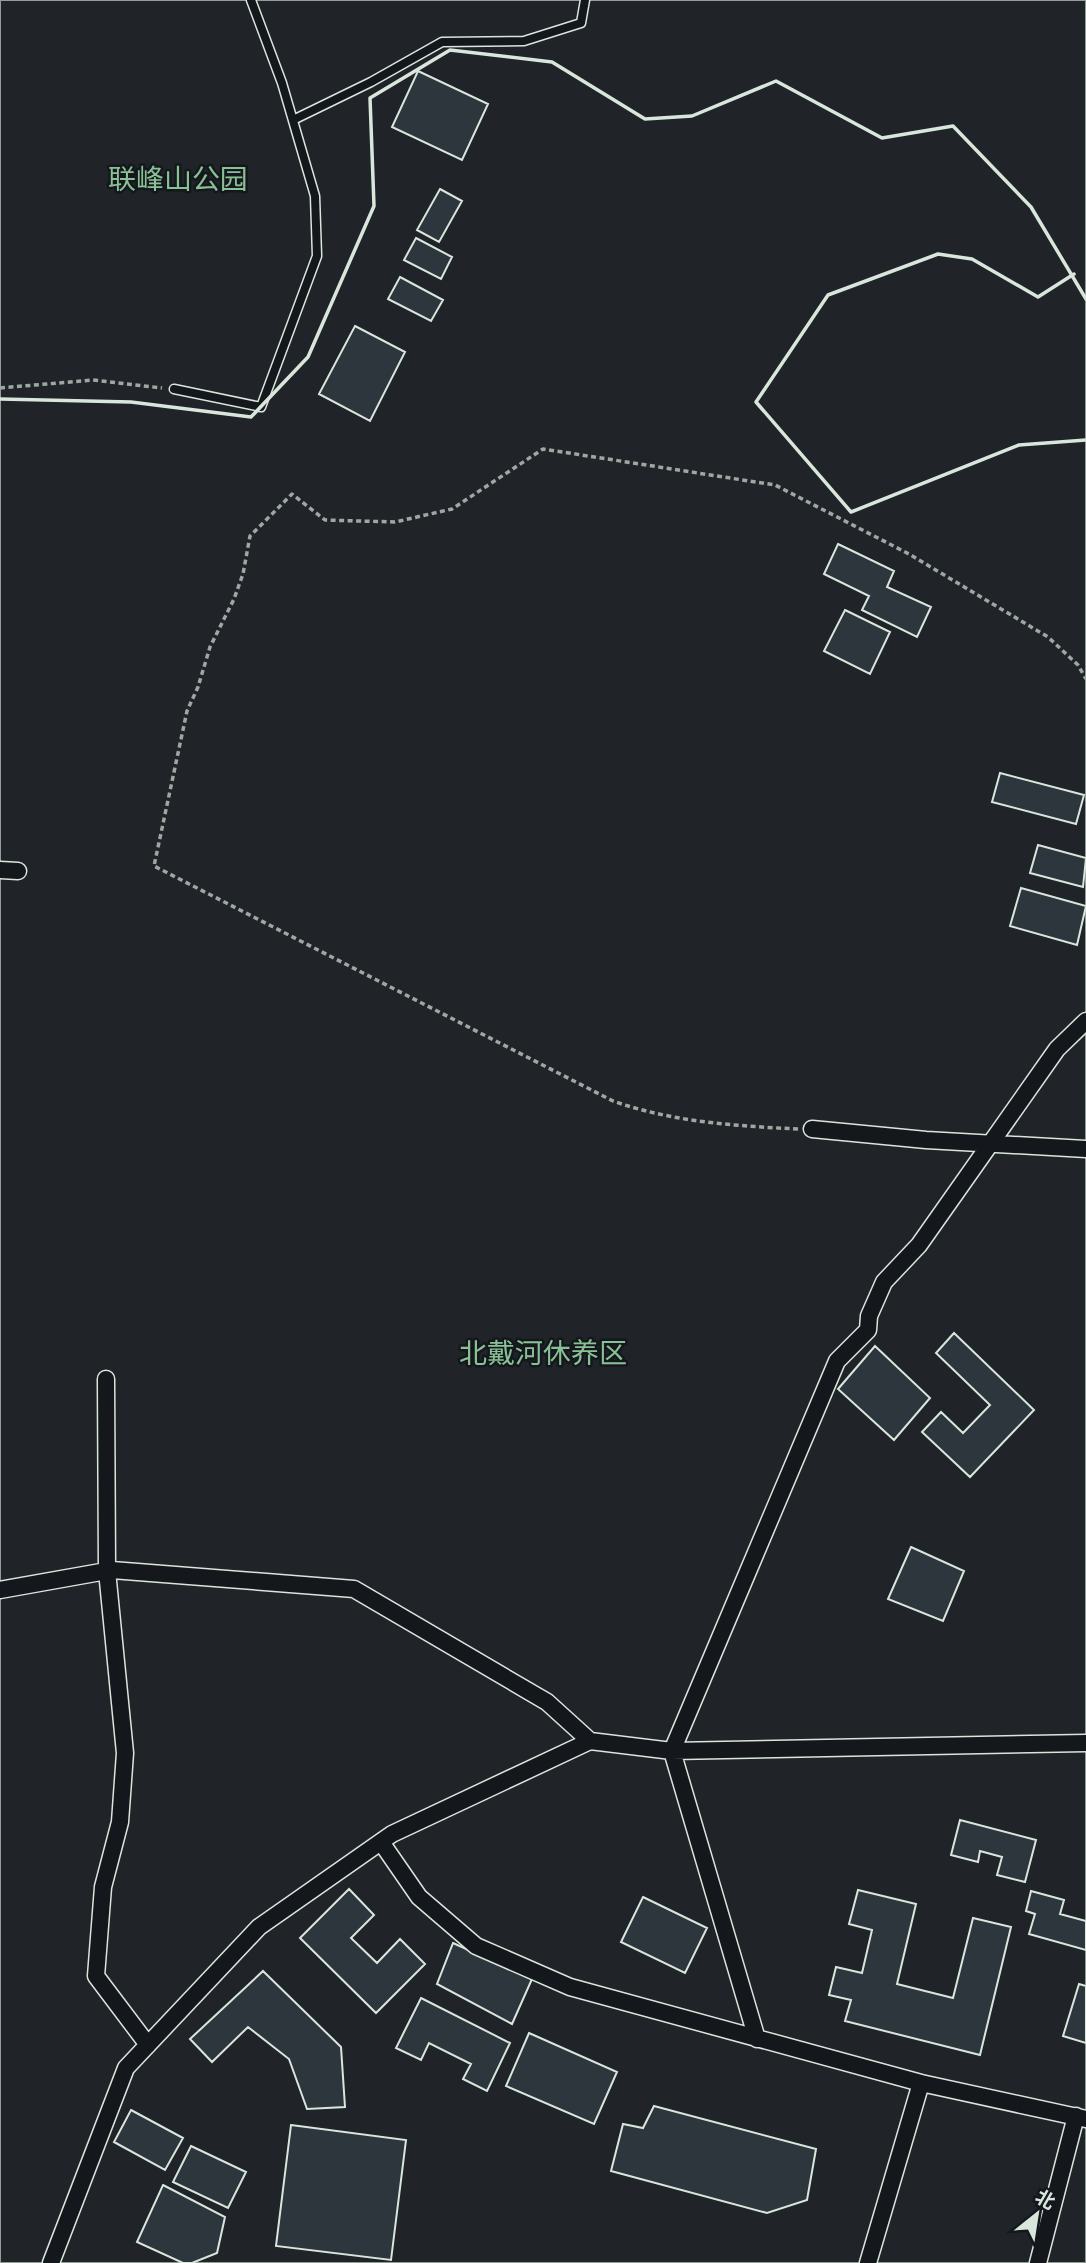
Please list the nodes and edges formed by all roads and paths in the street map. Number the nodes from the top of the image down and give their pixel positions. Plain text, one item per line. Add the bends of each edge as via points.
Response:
1 (251, 0) edge
2 (585, 0) edge
3 (293, 120) junction
4 (0, 388) edge
5 (174, 389) joint
6 (1086, 679) edge
7 (0, 870) edge
8 (18, 871) dead end
9 (1086, 1021) edge
10 (812, 1129) joint
11 (990, 1144) junction
12 (1086, 1149) edge
13 (106, 1379) dead end
14 (107, 1571) junction
15 (0, 1590) edge
16 (590, 1741) junction
17 (1086, 1742) edge
18 (672, 1751) junction
19 (381, 1842) junction
20 (757, 2039) junction
21 (148, 2045) junction
22 (921, 2083) junction
23 (1081, 2117) edge
24 (51, 2263) edge
25 (868, 2263) edge
26 (1038, 2263) edge

1 - 3 lane
2 - 3 lane via 582,23 524,41 442,42
3 - 5 lane via 315,196 317,256 261,407
4 - 5 path via 93,380
6 - 10 path via 1078,664 1048,637 909,554 775,485 543,449 452,509 396,522 325,520 292,494 250,536 239,587 187,710 154,866 613,1101 642,1111 740,1126
7 - 8 street
9 - 11 street via 1057,1049
10 - 11 street
11 - 12 street
11 - 18 street via 919,1245 884,1282 869,1315 868,1330 837,1361
13 - 14 street
14 - 15 street
14 - 16 street via 354,1589 547,1702
14 - 21 street via 125,1752 120,1822 103,1888 96,1976
16 - 18 street
16 - 19 street
17 - 18 street
18 - 20 street
19 - 20 street via 419,1897 476,1946 570,1987
19 - 21 street via 258,1927
20 - 22 street
21 - 24 street via 126,2068
22 - 23 street
22 - 25 street
23 - 26 street

